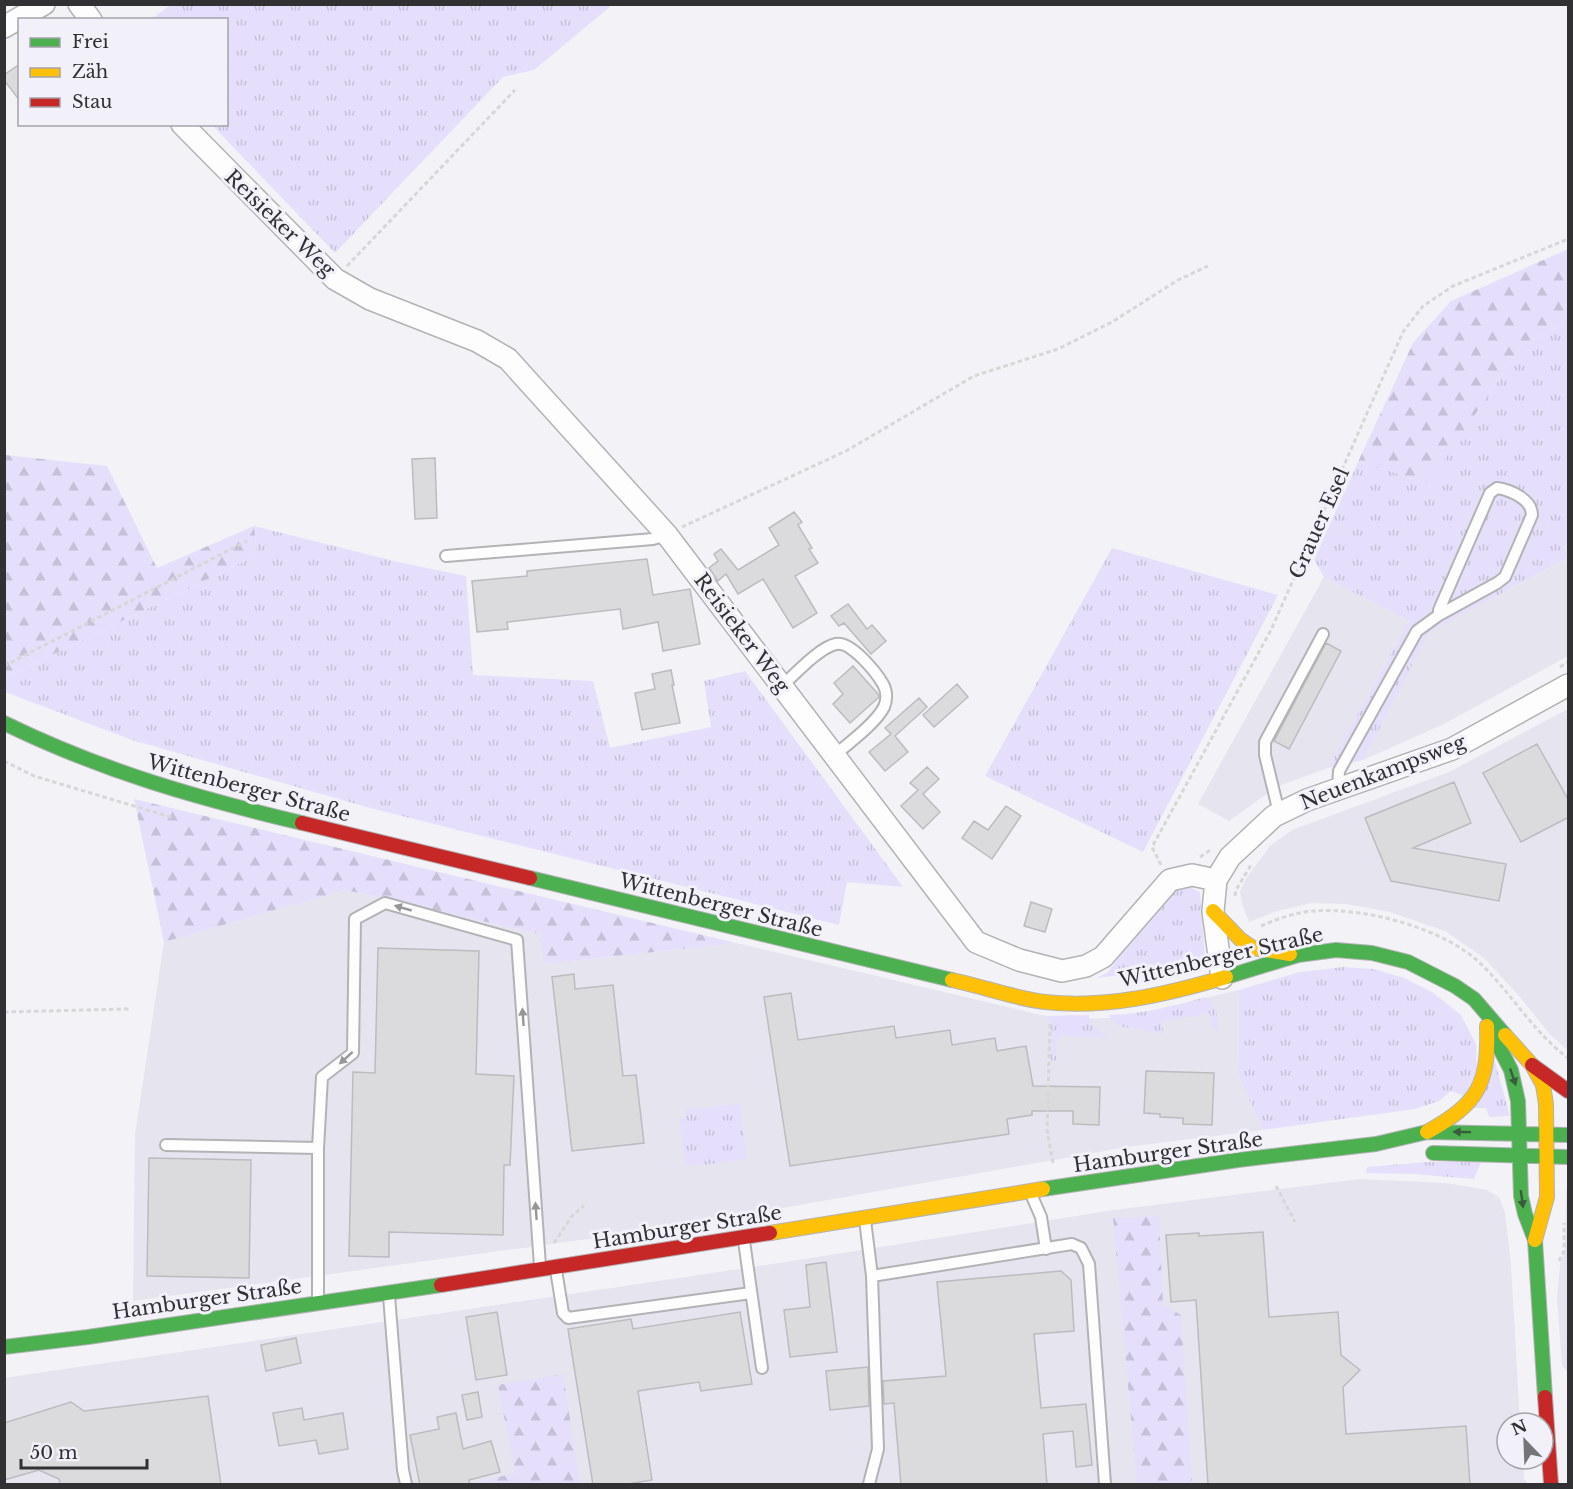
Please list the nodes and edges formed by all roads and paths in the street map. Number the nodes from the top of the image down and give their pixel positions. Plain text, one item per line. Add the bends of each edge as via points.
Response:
1 (44, 4) edge
2 (79, 4) edge
3 (20, 18) edge
4 (90, 18) edge
5 (18, 19) edge
6 (4, 27) edge
7 (515, 90) dead end
8 (184, 126) edge
9 (1569, 239) edge
10 (1208, 266) dead end
11 (335, 279) junction
12 (667, 535) junction
13 (248, 541) dead end
14 (446, 556) dead end
15 (1439, 615) junction
16 (1323, 634) dead end
17 (4, 666) edge
18 (1569, 685) edge
19 (782, 686) junction
20 (4, 723) edge
21 (835, 755) junction
22 (4, 761) edge
23 (1338, 789) junction
24 (1280, 813) junction
25 (174, 818) dead end
26 (1255, 860) dead end
27 (1170, 880) junction
28 (1216, 880) junction
29 (1233, 904) dead end
30 (1213, 911) junction
31 (1240, 939) junction
32 (1298, 955) junction
33 (1436, 977) junction
34 (1222, 978) junction
35 (129, 1009) dead end
36 (4, 1012) edge
37 (1049, 1022) dead end
38 (1487, 1026) junction
39 (1569, 1059) edge
40 (1532, 1065) junction
41 (1569, 1091) edge
42 (1427, 1132) junction
43 (1521, 1133) junction
44 (1546, 1133) junction
45 (1569, 1135) edge
46 (1376, 1144) junction
47 (166, 1145) dead end
48 (318, 1148) junction
49 (1521, 1155) junction
50 (1546, 1156) junction
51 (1569, 1157) edge
52 (1053, 1163) dead end
53 (1276, 1186) dead end
54 (1030, 1191) junction
55 (584, 1206) dead end
56 (865, 1218) junction
57 (1295, 1222) dead end
58 (743, 1238) junction
59 (1535, 1240) junction
60 (1046, 1249) junction
61 (550, 1250) dead end
62 (555, 1268) junction
63 (541, 1270) junction
64 (872, 1276) junction
65 (389, 1293) junction
66 (751, 1293) junction
67 (318, 1302) junction
68 (4, 1347) edge
69 (762, 1368) dead end
70 (1553, 1480) edge
71 (406, 1485) edge
72 (869, 1485) edge
73 (1105, 1485) edge

1 - 3 street
2 - 4 street
5 - 6 street
7 - 11 path
8 - 11 street, Reisieker Weg
9 - 27 path, Grauer Esel via 1453,286 1423,306 1403,332 1271,630 1152,847
10 - 12 path via 1058,349 975,376 846,451
11 - 12 street, Reisieker Weg via 370,299 477,341 508,359
12 - 14 lane
12 - 19 street, Reisieker Weg
13 - 17 path
15 - 15 lane via 1505,577 1532,515 1528,502 1504,489 1490,493
15 - 23 lane via 1417,631 1339,771
16 - 24 lane via 1265,742
18 - 23 street, Neuenkampsweg via 1452,749
19 - 21 street, Reisieker Weg
19 - 21 lane via 823,650 844,643 854,649 884,685 884,707
20 - 34 main road, Wittenberger Straße via 88,761 213,802 1014,996 1045,1002 1109,1003
21 - 27 street, Reisieker Weg via 976,942 1019,960 1062,971 1104,957
22 - 25 path via 34,776
23 - 24 street, Neuenkampsweg
24 - 28 street, Neuenkampsweg via 1230,857
26 - 29 path via 1236,890
27 - 28 street via 1192,875
28 - 30 street
30 - 31 main road
30 - 34 street
31 - 32 main road via 1254,948
31 - 39 path via 1280,918 1312,910 1346,910 1388,918 1442,937 1480,962
32 - 33 main road, Wittenberger Straße via 1336,950 1372,953 1408,962
32 - 34 main road, Wittenberger Straße
33 - 38 main road, Wittenberger Straße
33 - 40 main road, Wittenberger Straße via 1474,999
35 - 36 path
37 - 52 path via 1047,1130
38 - 42 main road via 1489,1053 1476,1098
38 -> 43 main road, Wittenberger Straße via 1503,1050 1514,1079 1520,1100
40 - 41 main road
40 - 44 main road, Wittenberger Straße via 1543,1085
43 -> 42 main road, Hamburger Straße
42 - 46 main road, Hamburger Straße
43 - 44 main road, Hamburger Straße
43 - 49 main road, Wittenberger Straße
44 - 45 main road
44 - 50 main road, Wittenberger Straße
46 - 49 main road, Hamburger Straße via 1410,1150
46 - 54 main road, Hamburger Straße
47 - 48 lane
63 -> 48 lane via 517,940 385,903 355,919 353,1053 322,1077
48 - 67 lane
49 - 50 main road
49 -> 59 main road, Wittenberger Straße via 1523,1206
50 - 51 main road
50 - 59 main road, Wittenberger Straße via 1546,1197
53 - 57 path
54 - 56 main road, Hamburger Straße
54 - 60 lane via 1041,1217
55 - 61 path via 572,1216
56 - 58 main road, Hamburger Straße
56 - 64 lane
58 - 62 main road, Hamburger Straße
58 - 66 lane
59 - 70 main road
60 - 64 lane
60 - 73 lane via 1072,1244 1082,1248 1089,1264
62 - 63 main road, Hamburger Straße
62 - 66 lane via 562,1314 568,1318
63 - 65 main road, Hamburger Straße
64 - 72 lane via 878,1449
65 - 67 main road, Hamburger Straße
65 - 71 lane
66 - 69 lane
67 - 68 main road, Hamburger Straße

